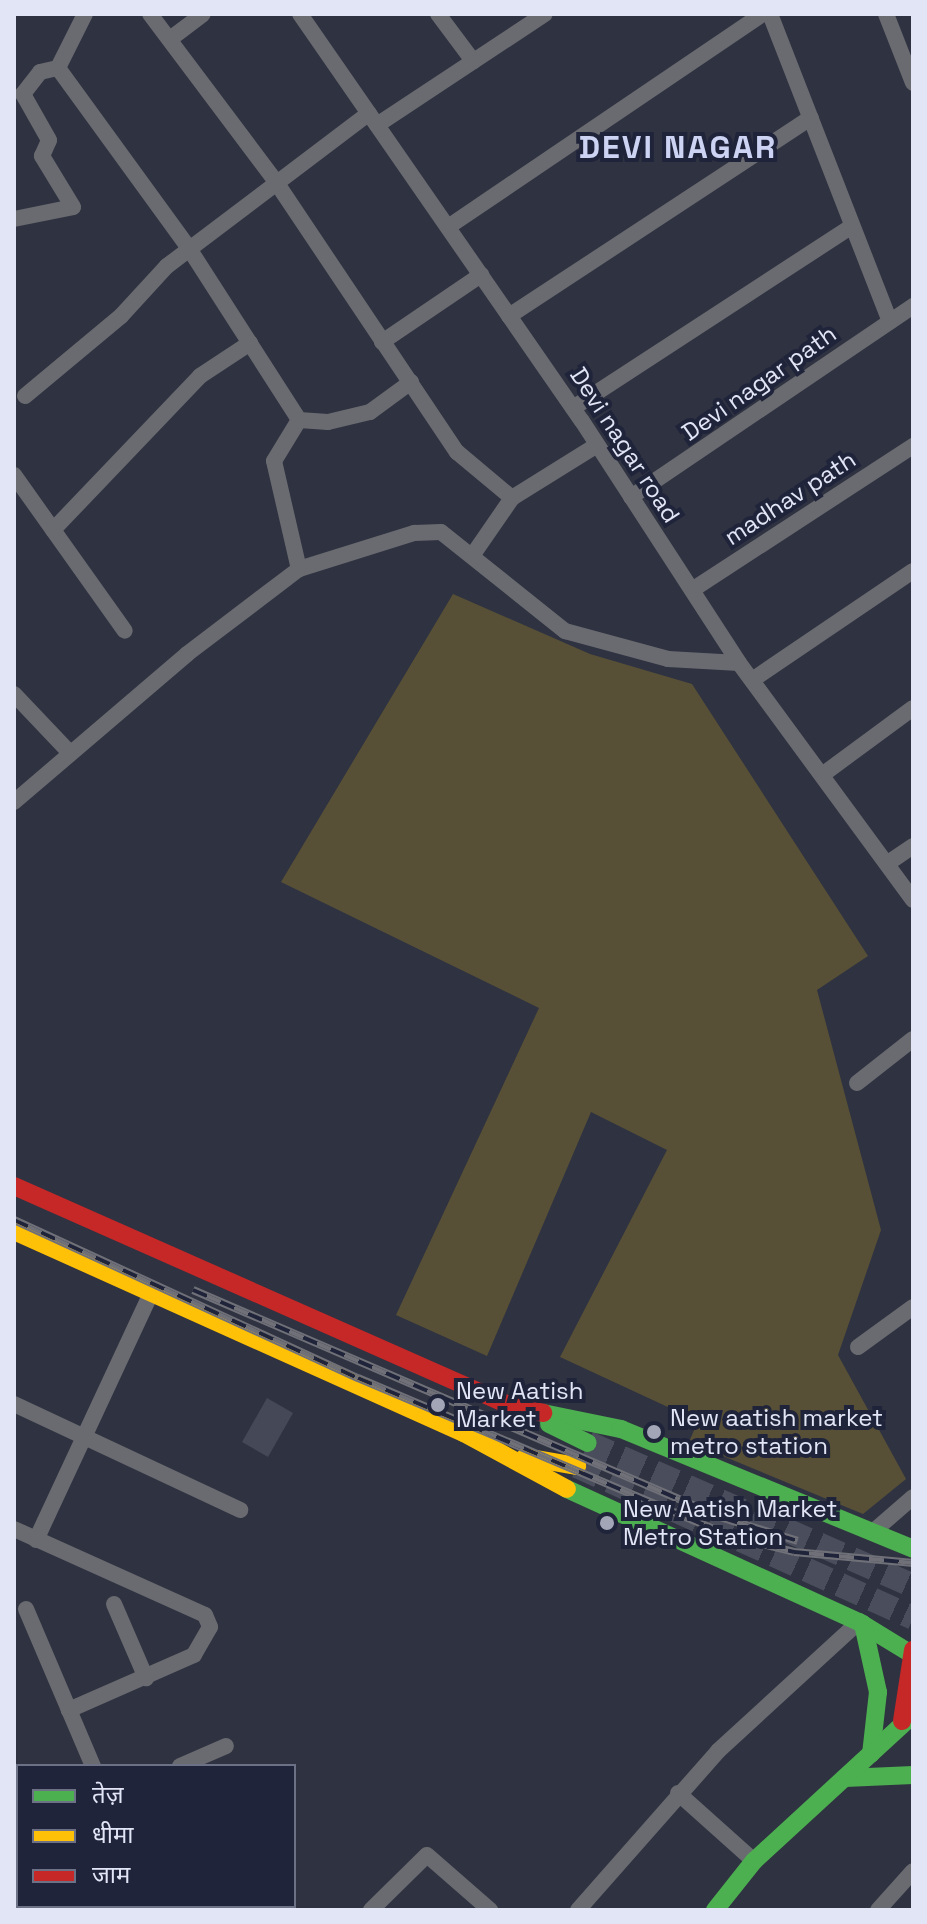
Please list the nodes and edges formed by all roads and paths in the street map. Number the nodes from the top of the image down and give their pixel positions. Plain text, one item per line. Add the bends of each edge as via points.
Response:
1 (85, 14) edge
2 (150, 14) edge
3 (203, 14) edge
4 (300, 14) edge
5 (438, 14) edge
6 (545, 14) edge
7 (763, 14) edge
8 (770, 14) edge
9 (886, 14) edge
10 (170, 39) junction
11 (473, 61) junction
12 (58, 68) junction
13 (913, 83) edge
14 (811, 118) junction
15 (373, 119) junction
16 (277, 185) junction
17 (14, 219) edge
18 (852, 226) junction
19 (448, 227) junction
20 (190, 250) junction
21 (481, 275) junction
22 (913, 306) edge
23 (509, 316) junction
24 (890, 321) junction
25 (382, 342) junction
26 (250, 343) junction
27 (411, 382) junction
28 (25, 396) dead end
29 (573, 408) junction
30 (299, 420) junction
31 (597, 445) junction
32 (913, 446) edge
33 (14, 475) edge
34 (631, 497) junction
35 (512, 498) junction
36 (53, 530) junction
37 (472, 556) junction
38 (299, 569) junction
39 (913, 571) edge
40 (692, 590) junction
41 (125, 631) dead end
42 (739, 663) junction
43 (752, 680) junction
44 (14, 694) edge
45 (913, 708) edge
46 (69, 752) junction
47 (822, 775) junction
48 (14, 802) edge
49 (913, 846) edge
50 (888, 863) junction
51 (913, 900) edge
52 (913, 1039) edge
53 (857, 1083) dead end
54 (14, 1186) edge
55 (14, 1231) edge
56 (151, 1293) junction
57 (913, 1307) edge
58 (858, 1347) dead end
59 (14, 1404) edge
60 (511, 1406) junction
61 (84, 1436) junction
62 (588, 1443) tunnel mouth
63 (505, 1453) junction
64 (577, 1466) tunnel mouth
65 (913, 1497) edge
66 (240, 1510) dead end
67 (14, 1529) edge
68 (875, 1530) junction
69 (36, 1540) junction
70 (913, 1549) edge
71 (114, 1604) dead end
72 (26, 1609) dead end
73 (861, 1623) junction
74 (912, 1652) edge
75 (146, 1678) junction
76 (69, 1710) junction
77 (907, 1718) edge
78 (226, 1746) dead end
79 (871, 1754) junction
80 (92, 1764) edge
81 (185, 1764) edge
82 (913, 1775) edge
83 (845, 1778) junction
84 (678, 1793) junction
85 (754, 1861) junction
86 (913, 1871) edge
87 (371, 1910) edge
88 (490, 1910) edge
89 (578, 1910) edge
90 (715, 1910) edge
91 (878, 1910) edge

1 - 12 street
2 - 10 street
3 - 10 street
4 - 15 street, Devi nagar road
5 - 11 street
6 - 11 street
7 - 19 street
8 - 14 street
9 - 13 street
10 - 16 street
11 - 15 street
12 - 17 street via 40,72 23,94 49,140 42,156 73,207
12 - 20 street
14 - 18 street
14 - 23 street
15 - 16 street
15 - 19 street, Devi nagar road
16 - 20 street
16 - 25 street
18 - 24 street
18 - 29 street
19 - 21 street, Devi nagar road
20 - 26 street
20 - 28 street
21 - 23 street, Devi nagar road
21 - 25 street
22 - 24 street, Devi nagar path
23 - 29 street, Devi nagar road
24 - 34 street, Devi nagar path
25 - 27 street
26 - 30 street
26 - 36 street via 200,376
27 - 30 street via 370,412 328,422
27 - 35 street via 457,452
29 - 31 street, Devi nagar road
30 - 38 street via 274,461
31 - 34 street, Devi nagar road
31 - 35 street
32 - 40 street, madhav path
33 - 36 street
34 - 40 street, Devi nagar road
35 - 37 street
36 - 41 street
37 - 38 street via 441,532 414,533
37 - 42 street via 578,636 668,659
38 - 46 street
39 - 43 street
40 - 42 street, Devi nagar road
42 - 43 street, Devi nagar road
43 - 47 street, Devi nagar road
44 - 46 street
45 - 47 street
46 - 48 street
47 - 50 street, Devi nagar road
49 - 50 street
50 - 51 street, Devi nagar road
52 - 53 street
54 - 60 main road
55 - 56 main road
56 - 61 street
56 - 63 main road
57 - 58 street
59 - 61 street
60 - 62 main road
60 - 68 main road via 621,1429
61 - 66 street
61 - 69 street
63 - 64 main road
63 - 73 main road via 610,1512
65 - 68 street
67 - 69 street
68 - 70 main road
69 - 75 street via 205,1615 210,1627 194,1655
71 - 75 street
72 - 76 street
73 - 74 main road
73 - 79 main road via 878,1692
73 - 84 street
74 - 77 main road
75 - 76 street
76 - 80 street
77 - 79 main road
78 - 81 street
79 - 83 main road
82 - 83 main road
83 - 85 main road
84 - 85 street
84 - 89 street
85 - 90 main road
86 - 91 street
87 - 88 street via 427,1855

